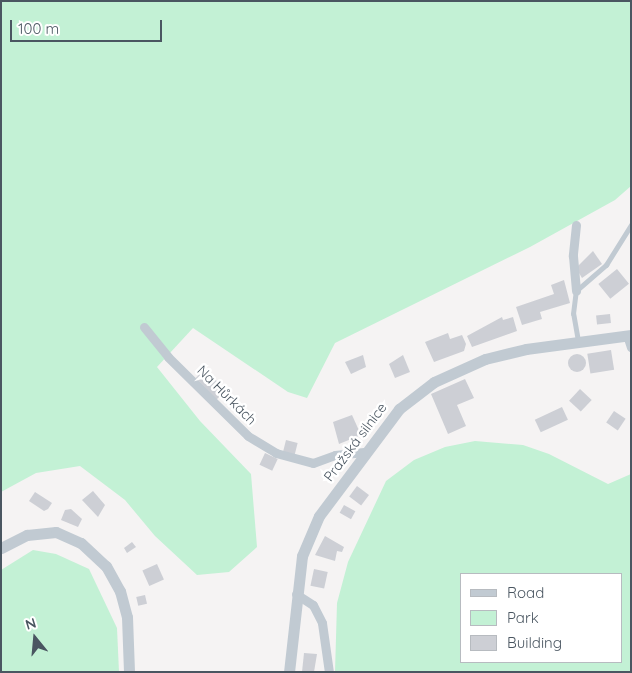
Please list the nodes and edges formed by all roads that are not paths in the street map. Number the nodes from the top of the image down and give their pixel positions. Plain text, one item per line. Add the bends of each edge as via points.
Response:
1 (576, 225) dead end
2 (631, 225) edge
3 (576, 290) junction
4 (144, 327) dead end
5 (629, 335) edge
6 (578, 342) junction
7 (631, 348) edge
8 (364, 452) junction
9 (1, 548) edge
10 (296, 594) junction
11 (129, 672) edge
12 (289, 672) edge
13 (329, 672) edge

1 - 3 street via 573,256
2 - 3 lane via 606,265
3 - 6 lane via 573,314
4 - 8 street, Na Hůrkách via 168,357 248,436 276,453 313,463 335,455
5 - 6 street, Pražská silnice
5 - 7 street
6 - 8 street, Pražská silnice via 485,359 434,382 399,409
8 - 10 street, Pražská silnice via 319,516 302,556
9 - 11 street via 27,535 56,532 81,543 106,566 120,591 127,617
10 - 12 street, Pražská silnice
10 - 13 street via 313,605 322,623

